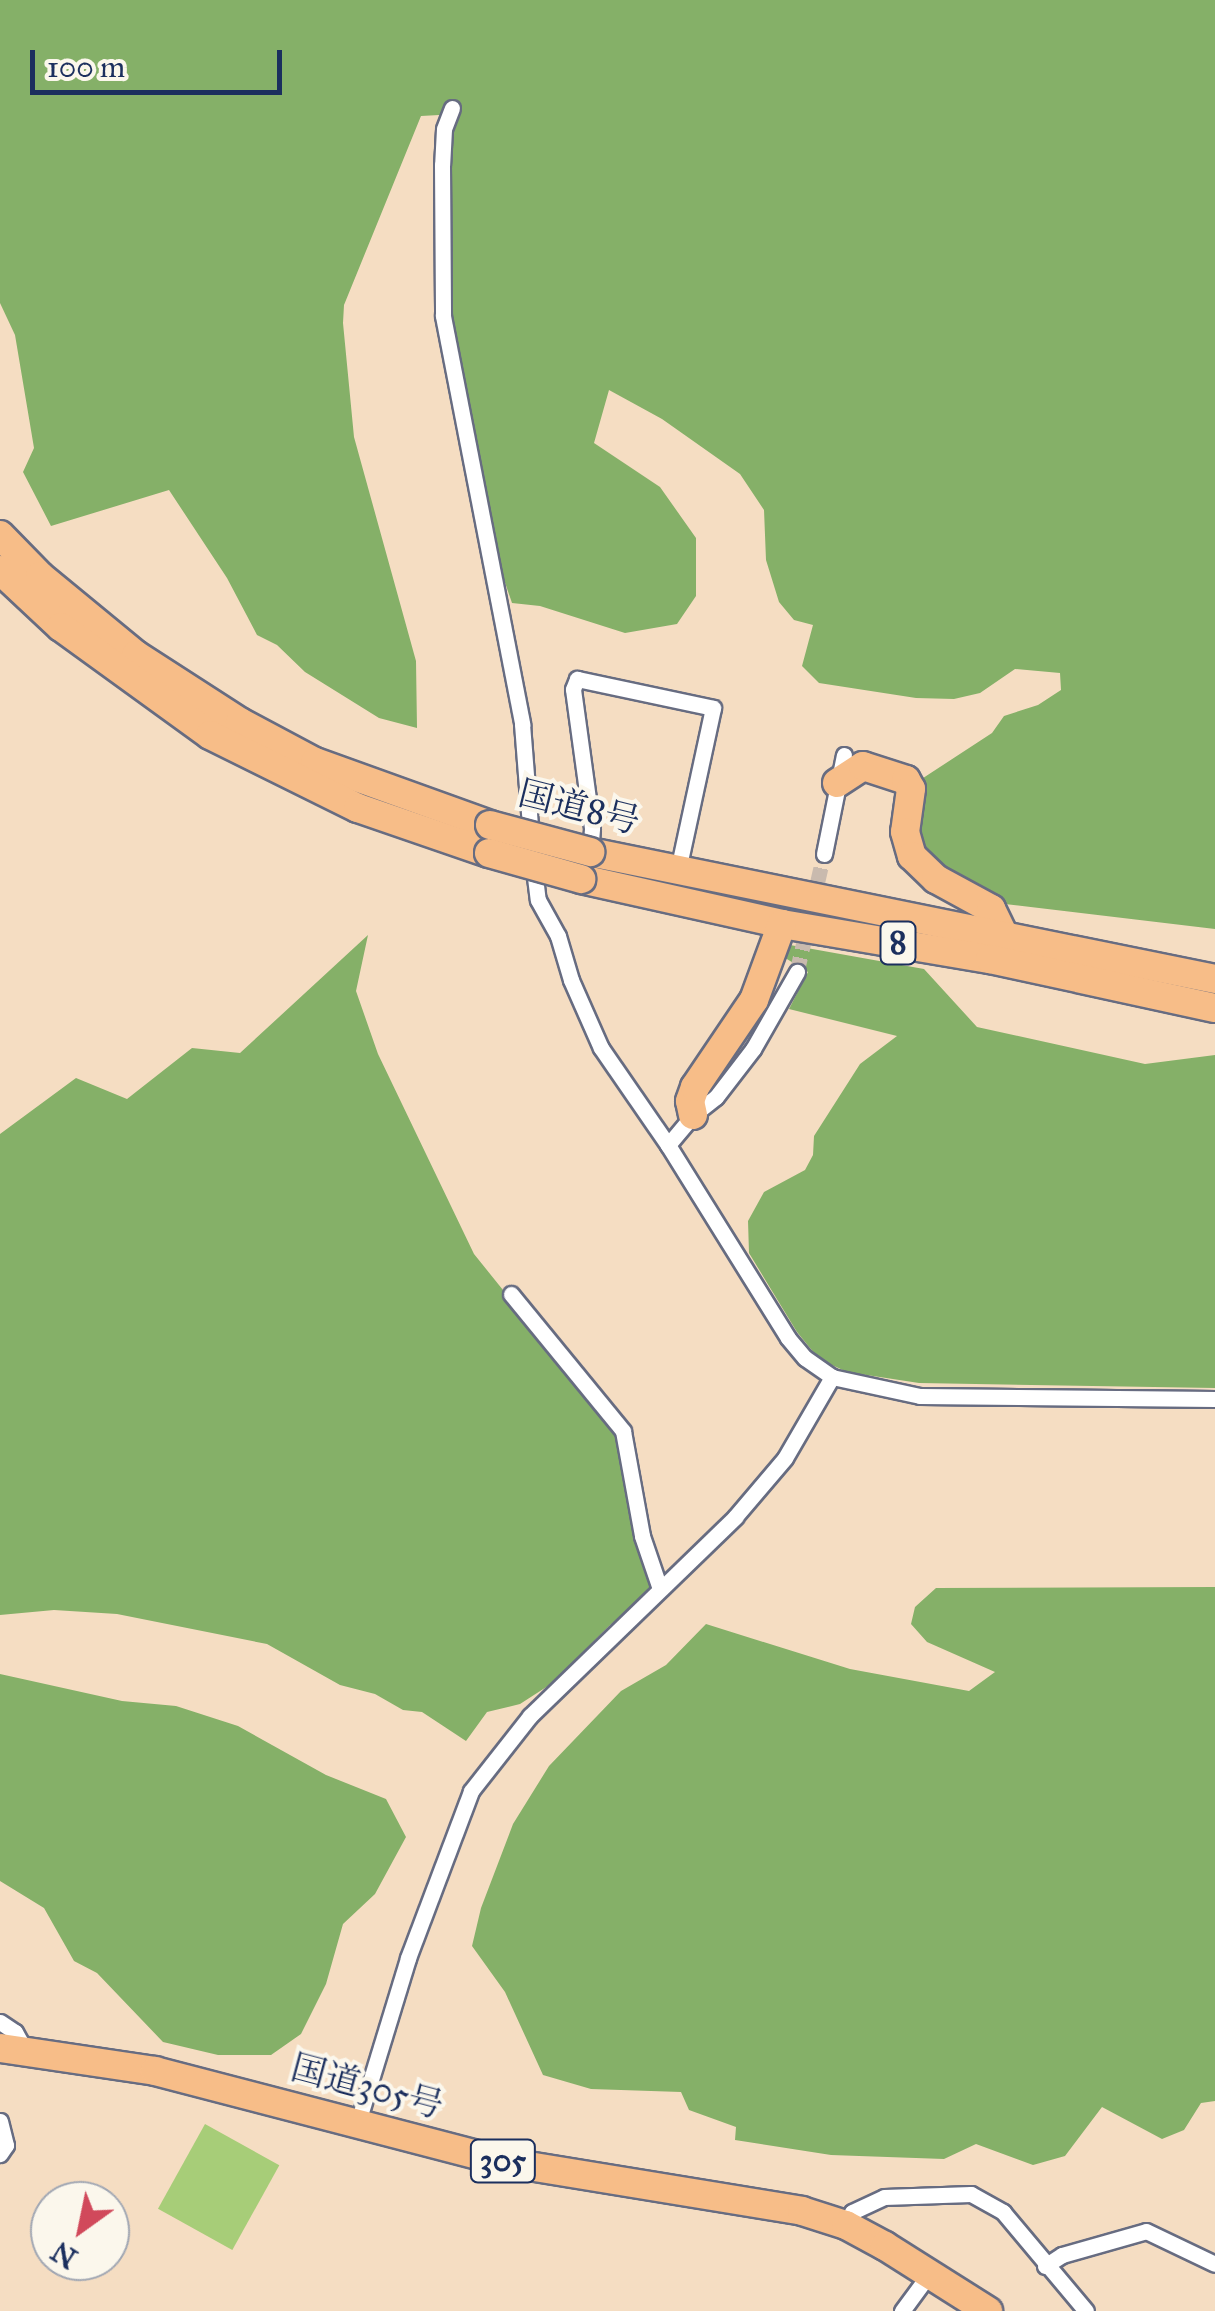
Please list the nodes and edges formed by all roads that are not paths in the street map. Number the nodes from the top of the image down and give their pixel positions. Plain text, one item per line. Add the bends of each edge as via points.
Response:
1 (452, 108) dead end
2 (0, 536) edge
3 (0, 570) edge
4 (844, 755) dead end
5 (836, 784) junction
6 (490, 839) junction
7 (824, 854) tunnel mouth
8 (586, 866) junction
9 (678, 870) junction
10 (782, 924) junction
11 (1004, 936) junction
12 (797, 972) tunnel mouth
13 (1215, 978) edge
14 (1215, 1008) edge
15 (693, 1115) junction
16 (668, 1145) junction
17 (511, 1294) dead end
18 (832, 1377) junction
19 (1215, 1399) edge
20 (660, 1589) junction
21 (0, 2022) edge
22 (12, 2049) edge
23 (0, 2121) edge
24 (358, 2122) junction
25 (0, 2154) edge
26 (846, 2224) junction
27 (1215, 2264) edge
28 (1044, 2266) junction
29 (930, 2274) junction
30 (902, 2311) edge
31 (988, 2311) edge
32 (1086, 2311) edge

1 - 16 street via 442,166 443,316 522,724 538,900 601,1048
2 - 6 highway, 国道8号 / 8 via 136,654 240,722
3 - 6 highway, 国道8号 / 8 via 61,627 210,735 358,808
4 - 5 street
5 - 7 street
5 - 11 highway via 862,766 906,780 911,789 905,832 912,856 936,879 991,909
6 - 8 highway, 国道8号 / 8, bridge
8 - 9 highway, 国道8号 / 8
8 - 9 street via 592,828 573,689 577,678 713,708
8 - 10 highway, 国道8号 / 8
9 - 11 highway, 国道8号 / 8
10 - 14 highway, 国道8号 / 8 via 990,959
10 - 15 highway via 754,1000 694,1088
11 - 13 highway, 国道8号 / 8
12 - 15 street via 753,1049
15 - 16 street
16 - 18 street via 788,1338
17 - 20 street via 623,1431 642,1536
18 - 19 street via 920,1396
18 - 20 street via 785,1458
20 - 24 street via 530,1716 471,1791 408,1958
21 - 22 street via 15,2032
22 - 24 highway, 国道305号 / 305 via 155,2071
23 - 25 street via 6,2144
24 - 26 highway, 国道305号 / 305 via 504,2162 756,2202
26 - 28 street via 852,2212 884,2198 970,2194 1003,2212
26 - 29 highway, 国道305号 / 305
27 - 28 street via 1146,2231
28 - 32 street
29 - 30 street
29 - 31 highway, 国道305号 / 305

